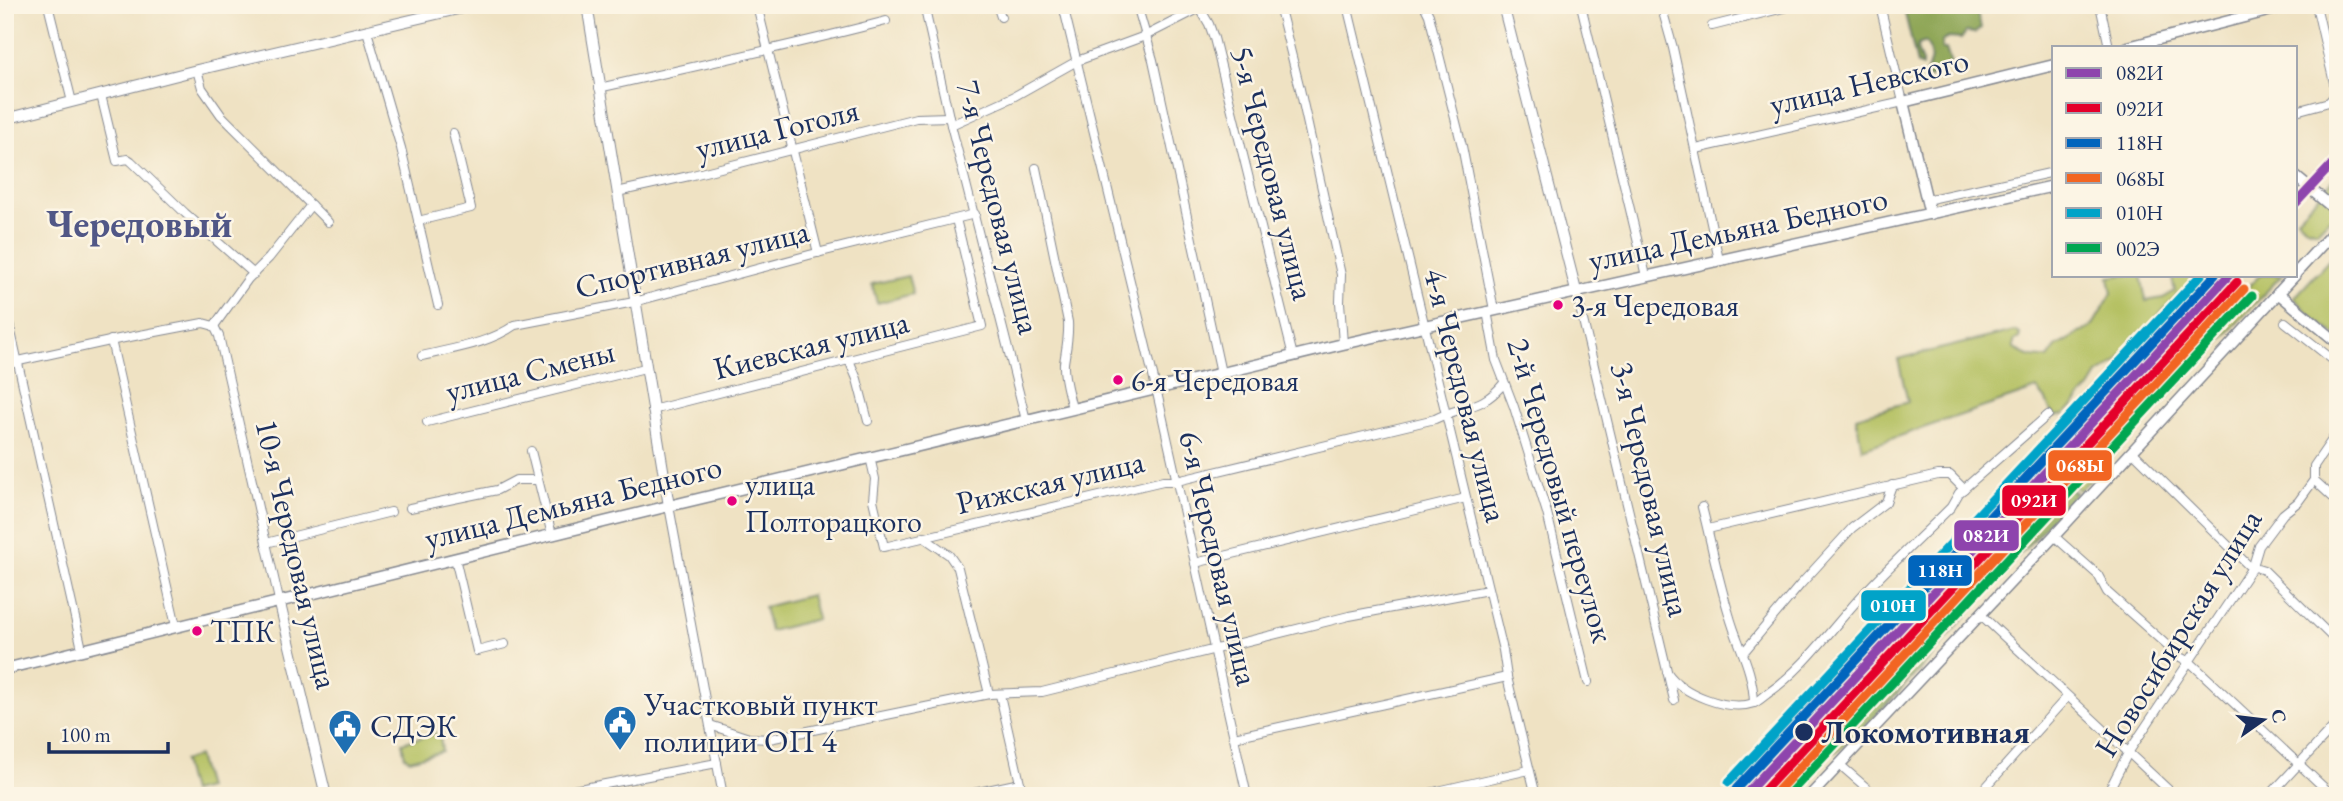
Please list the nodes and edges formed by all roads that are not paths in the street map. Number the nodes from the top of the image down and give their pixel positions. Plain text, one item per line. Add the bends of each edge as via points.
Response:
1 (48, 5) edge
2 (475, 5) edge
3 (587, 5) edge
4 (757, 5) edge
5 (924, 5) edge
6 (997, 5) edge
7 (1063, 5) edge
8 (1137, 5) edge
9 (1279, 5) edge
10 (1347, 5) edge
11 (1424, 5) edge
12 (1503, 5) edge
13 (1581, 5) edge
14 (1661, 5) edge
15 (1795, 5) edge
16 (1880, 5) edge
17 (2100, 5) edge
18 (2291, 5) edge
19 (2316, 5) edge
20 (1201, 7) edge
21 (1001, 17) dead end
22 (886, 21) dead end
23 (1712, 26) dead end
24 (367, 32) junction
25 (1145, 36) junction
26 (2109, 46) edge
27 (2131, 46) edge
28 (768, 51) junction
29 (1077, 61) junction
30 (2052, 65) edge
31 (197, 70) junction
32 (599, 88) junction
33 (101, 95) junction
34 (72, 102) junction
35 (1903, 102) junction
36 (2298, 110) edge
37 (5, 119) edge
38 (950, 121) junction
39 (453, 133) dead end
40 (1696, 149) junction
41 (794, 150) junction
42 (1036, 168) dead end
43 (2052, 172) edge
44 (2298, 179) edge
45 (2052, 186) edge
46 (617, 192) junction
47 (1926, 200) junction
48 (310, 205) junction
49 (2338, 212) edge
50 (975, 214) junction
51 (1930, 214) junction
52 (956, 219) junction
53 (418, 221) junction
54 (328, 222) dead end
55 (2338, 227) edge
56 (818, 253) junction
57 (1719, 260) junction
58 (2298, 271) edge
59 (254, 274) junction
60 (1646, 276) junction
61 (2293, 276) edge
62 (1576, 291) junction
63 (2278, 292) junction
64 (634, 302) junction
65 (5, 305) edge
66 (438, 305) dead end
67 (1491, 311) junction
68 (2285, 322) dead end
69 (214, 326) junction
70 (1424, 326) junction
71 (111, 340) junction
72 (2338, 343) edge
73 (1343, 344) junction
74 (422, 356) dead end
75 (1293, 356) junction
76 (849, 360) junction
77 (19, 361) junction
78 (5, 364) edge
79 (2338, 364) edge
80 (645, 368) junction
81 (1221, 373) junction
82 (1504, 383) junction
83 (1156, 388) junction
84 (1072, 409) junction
85 (652, 410) junction
86 (1444, 414) junction
87 (2048, 415) dead end
88 (1026, 420) junction
89 (868, 421) dead end
90 (427, 422) dead end
91 (2338, 431) edge
92 (531, 451) dead end
93 (2132, 451) junction
94 (870, 457) junction
95 (537, 480) junction
96 (2314, 480) junction
97 (1177, 481) junction
98 (1892, 485) junction
99 (1964, 489) junction
100 (1466, 499) junction
101 (2338, 502) edge
102 (669, 506) junction
103 (1702, 507) dead end
104 (410, 508) dead end
105 (391, 512) dead end
106 (1707, 529) junction
107 (552, 535) junction
108 (2054, 536) junction
109 (923, 537) junction
110 (267, 543) junction
111 (455, 558) junction
112 (1195, 563) junction
113 (2253, 566) junction
114 (1488, 590) junction
115 (279, 600) junction
116 (1980, 614) junction
117 (176, 626) junction
118 (2338, 643) edge
119 (505, 644) dead end
120 (1214, 648) junction
121 (82, 649) junction
122 (1743, 653) junction
123 (2190, 662) junction
124 (5, 668) edge
125 (1667, 672) junction
126 (1507, 677) junction
127 (1588, 682) dead end
128 (989, 694) junction
129 (1000, 695) junction
130 (2067, 697) junction
131 (1674, 699) dead end
132 (1754, 703) junction
133 (2338, 722) edge
134 (710, 725) junction
135 (1234, 737) junction
136 (2128, 753) junction
137 (717, 763) junction
138 (1839, 764) junction
139 (2298, 764) junction
140 (1529, 770) junction
141 (1020, 783) junction
142 (547, 795) edge
143 (326, 796) edge
144 (723, 796) edge
145 (960, 796) edge
146 (1023, 796) edge
147 (1247, 796) edge
148 (1416, 796) edge
149 (1536, 796) edge
150 (1810, 796) edge
151 (1876, 796) edge
152 (1978, 796) edge
153 (2106, 796) edge
154 (2175, 796) edge
155 (2269, 796) edge
156 (2333, 796) edge

1 - 34 street
2 - 24 street
3 - 32 street
4 - 28 street
5 - 38 street, 7-я Чередовая улица
6 - 21 street
7 - 29 street, 6-я Чередовая улица
8 - 25 street
9 - 73 street via 1341,275
10 - 70 street, 4-я Чередовая улица
11 - 67 street, 2-й Чередовый переулок via 1462,146
12 - 62 street, 3-я Чередовая улица
13 - 60 street
14 - 40 street
15 - 23 street
16 - 35 street
17 - 26 street
18 - 27 main road
19 - 36 street via 2335,95 2329,102
20 - 25 street, улица Гоголя
20 - 75 street, 5-я Чередовая улица via 1214,38
22 - 28 street
24 - 31 street
24 - 53 street
25 - 29 street, улица Гоголя
25 - 81 street
28 - 32 street
28 - 41 street
29 - 38 street, улица Гоголя via 1013,97
29 - 83 street, 6-я Чередовая улица
30 - 35 main road, улица Невского
31 - 33 street
31 - 48 street via 202,88 221,114
32 - 46 street
33 - 34 street
33 - 59 street via 117,161 131,161
34 - 37 street
35 - 40 street, улица Невского
35 - 47 main road
38 - 41 street, улица Гоголя via 916,118
38 - 50 street, 7-я Чередовая улица
39 - 53 street via 471,208
40 - 57 street
41 - 46 street, улица Гоголя
41 - 56 street
42 - 84 street via 1068,322 1064,364
43 - 47 street, улица Демьяна Бедного
44 - 49 main road
45 - 51 main road, улица Демьяна Бедного
46 - 64 street
47 - 51 main road
48 - 54 street
48 - 59 street
50 - 52 street, Спортивная улица
50 - 88 street, 7-я Чередовая улица
51 - 57 main road, улица Демьяна Бедного
52 - 56 street, Спортивная улица
52 - 76 street, Киевская улица via 982,327
53 - 66 street
55 - 58 main road
56 - 64 street, Спортивная улица
57 - 60 main road, улица Демьяна Бедного
59 - 69 street
60 - 62 main road, улица Демьяна Бедного
61 - 63 main road
62 - 67 main road, улица Демьяна Бедного
62 - 125 street, 3-я Чередовая улица
63 - 72 main road
63 - 93 main road
64 - 74 street, Спортивная улица via 515,325 476,343
64 - 80 street
65 - 77 street
67 - 70 main road, улица Демьяна Бедного
67 - 82 street, 2-й Чередовый переулок via 1496,360
68 - 79 street
69 - 71 street via 203,323
69 - 110 street, 10-я Чередовая улица
70 - 73 main road, улица Демьяна Бедного
70 - 86 street, 4-я Чередовая улица
71 - 77 street
71 - 117 street
73 - 75 main road, улица Демьяна Бедного
75 - 81 main road, улица Демьяна Бедного
76 - 85 street, Киевская улица
76 - 89 street
77 - 78 street
77 - 121 street
80 - 85 street
80 - 90 street, улица Смены
81 - 83 main road, улица Демьяна Бедного
82 - 86 street, Рижская улица via 1480,404
82 - 127 street, 2-й Чередовый переулок via 1547,513
83 - 84 main road, улица Демьяна Бедного
83 - 97 street, 6-я Чередовая улица
84 - 88 main road, улица Демьяна Бедного
85 - 102 street
86 - 97 street, Рижская улица
86 - 100 street, 4-я Чередовая улица
87 - 99 street
88 - 94 main road, улица Демьяна Бедного
91 - 96 street, Новосибирская улица via 2314,466
92 - 95 street
93 - 108 main road
93 - 113 street
94 - 102 main road, улица Демьяна Бедного
94 - 109 street, Рижская улица via 873,500 884,547
95 - 104 street via 516,480 497,490
95 - 107 street
96 - 101 street
96 - 113 street, Новосибирская улица via 2259,546
97 - 109 street, Рижская улица
97 - 112 street, 6-я Чередовая улица
98 - 99 street via 1950,475
98 - 106 street
98 - 122 street via 1886,502 1852,528
99 - 132 street via 1783,683
100 - 112 street
100 - 114 street, 4-я Чередовая улица
102 - 107 main road, улица Демьяна Бедного
102 - 134 street
103 - 106 street
105 - 110 street
106 - 122 street
107 - 111 main road, улица Демьяна Бедного
108 - 116 main road
108 - 123 street via 2098,575 2107,592
109 - 128 street via 949,555 958,568
110 - 115 street, 10-я Чередовая улица
111 - 115 main road, улица Демьяна Бедного
111 - 119 street via 477,651
112 - 120 street, 6-я Чередовая улица
113 - 118 street via 2264,569
113 - 123 street, Новосибирская улица
114 - 120 street
114 - 126 street, 4-я Чередовая улица
115 - 117 main road, улица Демьяна Бедного
115 - 143 street, 10-я Чередовая улица
116 - 130 street
116 - 138 main road
117 - 121 main road, улица Демьяна Бедного
120 - 129 street via 1042,692
120 - 135 street, 6-я Чередовая улица
121 - 124 main road, улица Демьяна Бедного
122 - 132 street via 1754,684
123 - 136 street, Новосибирская улица
123 - 139 street
125 - 131 street, 3-я Чередовая улица
125 - 132 street via 1696,696 1730,704
126 - 135 street
126 - 140 street, 4-я Чередовая улица
128 - 129 street
128 - 134 street via 769,739 749,738
129 - 141 street
130 - 136 street
130 - 152 street
133 - 139 street
134 - 137 street
135 - 147 street, 6-я Чередовая улица
136 - 153 street, Новосибирская улица
136 - 154 street
137 - 142 street
137 - 144 street
138 - 150 main road
138 - 151 street
139 - 155 street
139 - 156 street
140 - 148 street
140 - 149 street, 4-я Чередовая улица
141 - 145 street
141 - 146 street

